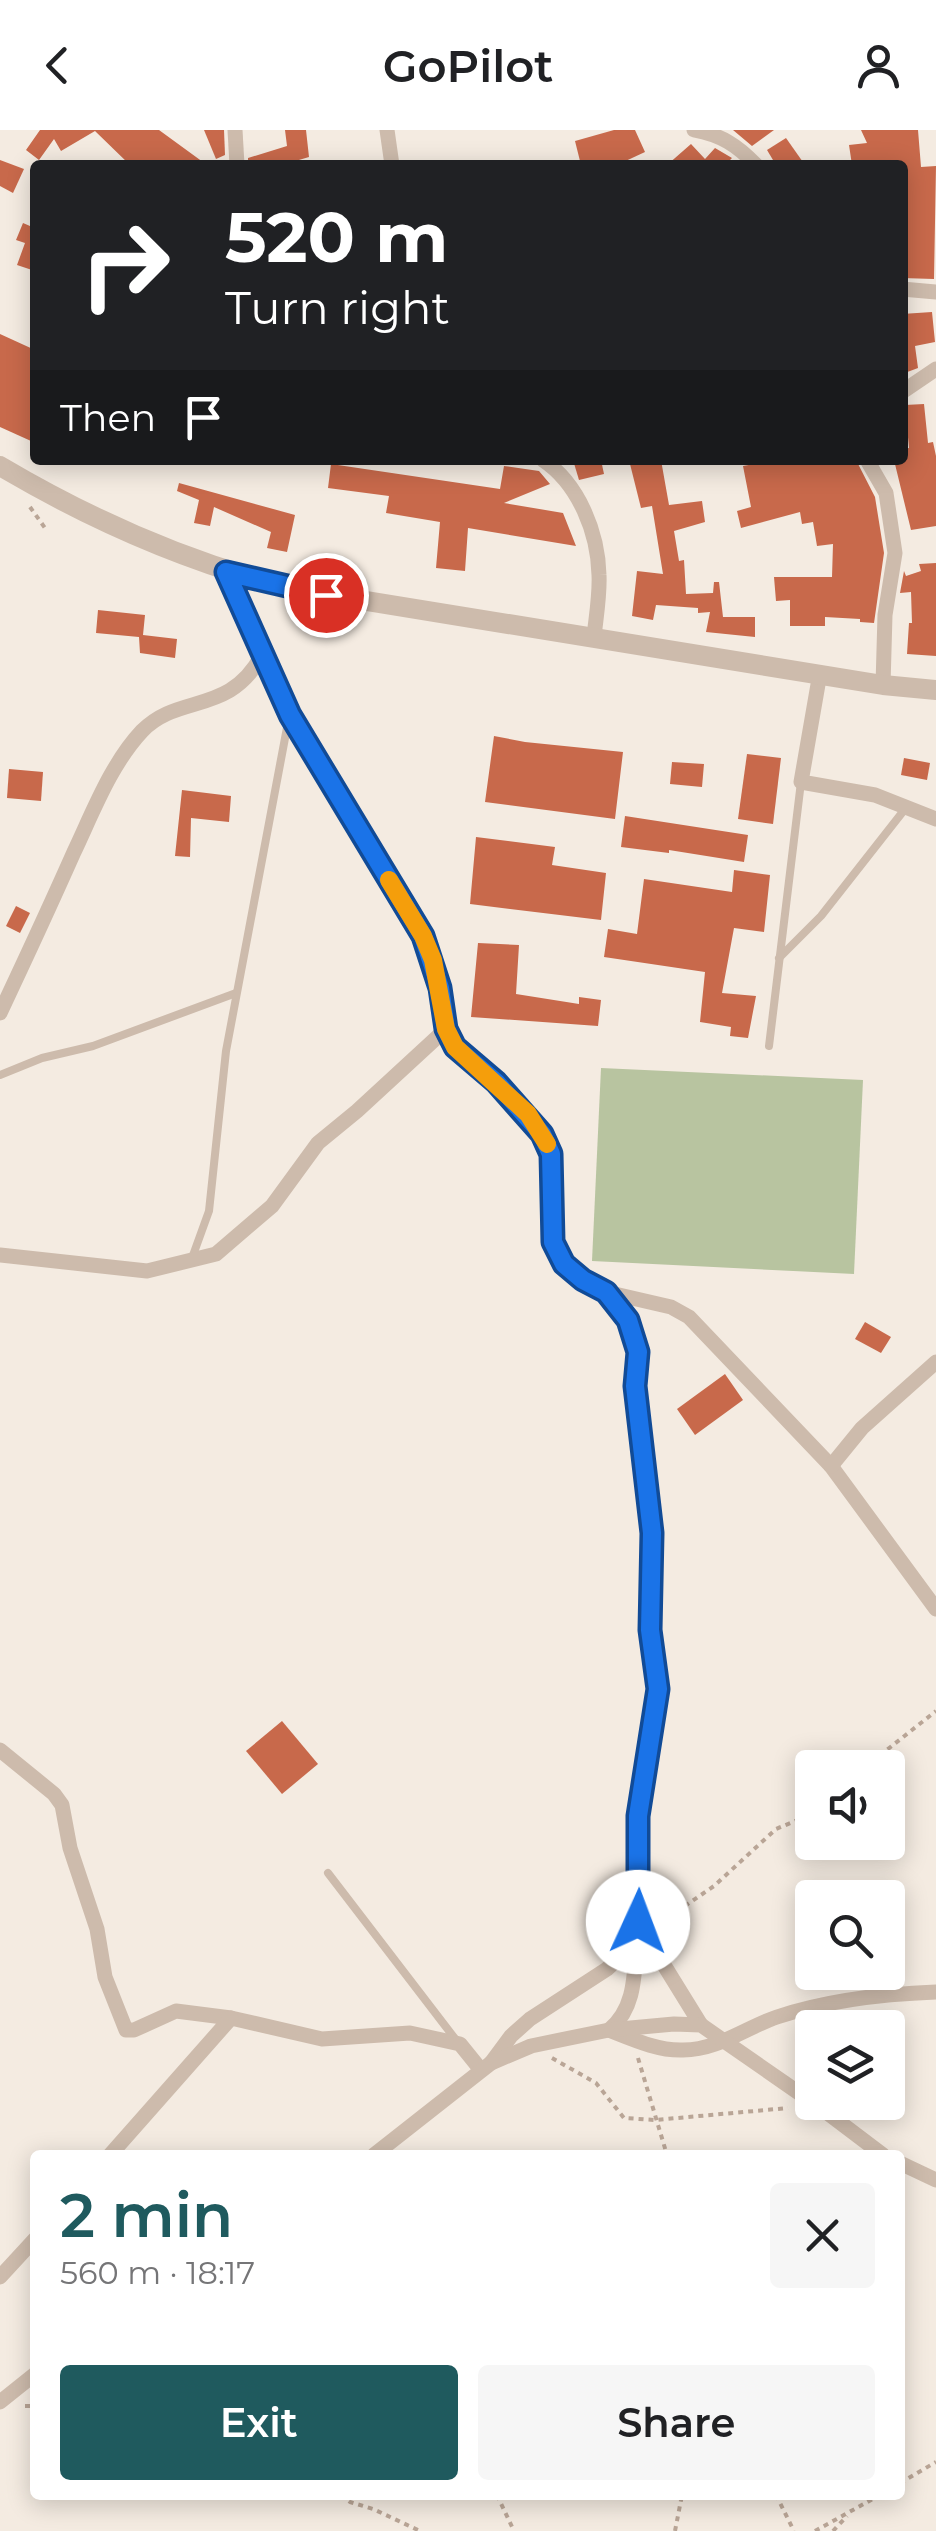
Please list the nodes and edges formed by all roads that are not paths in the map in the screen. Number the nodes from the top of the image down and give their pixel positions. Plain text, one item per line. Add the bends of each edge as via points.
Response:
1 (235, 130) edge
2 (388, 130) edge
3 (694, 130) edge
4 (237, 160) edge
5 (391, 160) edge
6 (751, 160) edge
7 (908, 290) edge
8 (936, 292) edge
9 (936, 369) edge
10 (908, 388) edge
11 (550, 465) edge
12 (870, 465) edge
13 (0, 466) edge
14 (226, 572) junction
15 (594, 637) junction
16 (262, 656) junction
17 (820, 673) junction
18 (883, 685) junction
19 (936, 690) edge
20 (290, 715) junction
21 (801, 782) junction
22 (906, 806) junction
23 (936, 820) edge
24 (779, 958) junction
25 (236, 993) junction
26 (0, 1013) edge
27 (446, 1029) junction
28 (769, 1046) dead end
29 (0, 1074) edge
30 (0, 1256) edge
31 (192, 1258) junction
32 (606, 1292) junction
33 (936, 1362) edge
34 (831, 1466) junction
35 (936, 1608) edge
36 (0, 1750) edge
37 (328, 1873) dead end
38 (640, 1927) junction
39 (936, 1992) edge
40 (231, 2018) junction
41 (701, 2025) junction
42 (609, 2030) junction
43 (726, 2041) junction
44 (460, 2044) junction
45 (486, 2066) junction
46 (795, 2090) edge
47 (837, 2120) edge
48 (114, 2150) edge
49 (380, 2150) edge
50 (876, 2150) edge
51 (905, 2165) edge
52 (936, 2180) edge
53 (30, 2244) edge
54 (0, 2277) edge
55 (30, 2378) edge
56 (0, 2402) edge

1 - 4 street
2 - 5 street
3 - 6 street via 716,134
7 - 8 street
9 - 10 street
11 - 15 street via 590,518 600,574
12 - 18 street via 886,493 895,552
13 - 14 street via 77,511
14 - 15 street via 292,589
14 - 16 street
15 - 17 street
16 - 20 street
16 - 26 street via 232,691 159,719 137,737 103,790
17 - 18 street
17 - 21 street
18 - 19 street
20 - 25 lane
20 - 27 street via 423,936
21 - 22 street
21 - 24 lane
22 - 23 street
22 - 24 lane
24 - 28 lane
25 - 29 lane
25 - 31 lane via 209,1211
27 - 31 street via 318,1143 272,1206 216,1254
27 - 32 street via 455,1047 542,1134 551,1154 553,1242 564,1264
30 - 31 street via 147,1271
32 - 34 street via 689,1317
32 - 38 street via 628,1320 638,1352 637,1417 652,1533 650,1630 658,1689 638,1816
33 - 34 street via 862,1428
34 - 35 street
36 - 40 street via 62,1805 105,1977 126,2030 176,2012
37 - 44 lane
38 - 41 street
38 - 42 street via 628,2007
38 - 45 street via 607,1969 530,2019
39 - 43 street via 880,1994 810,2009
40 - 44 street via 322,2039 410,2033
40 - 48 street
41 - 42 street
41 - 43 street
42 - 43 street via 683,2050
42 - 45 street via 530,2046
43 - 46 street
44 - 45 street
45 - 49 street
47 - 50 street
51 - 52 street
53 - 54 street
55 - 56 street

